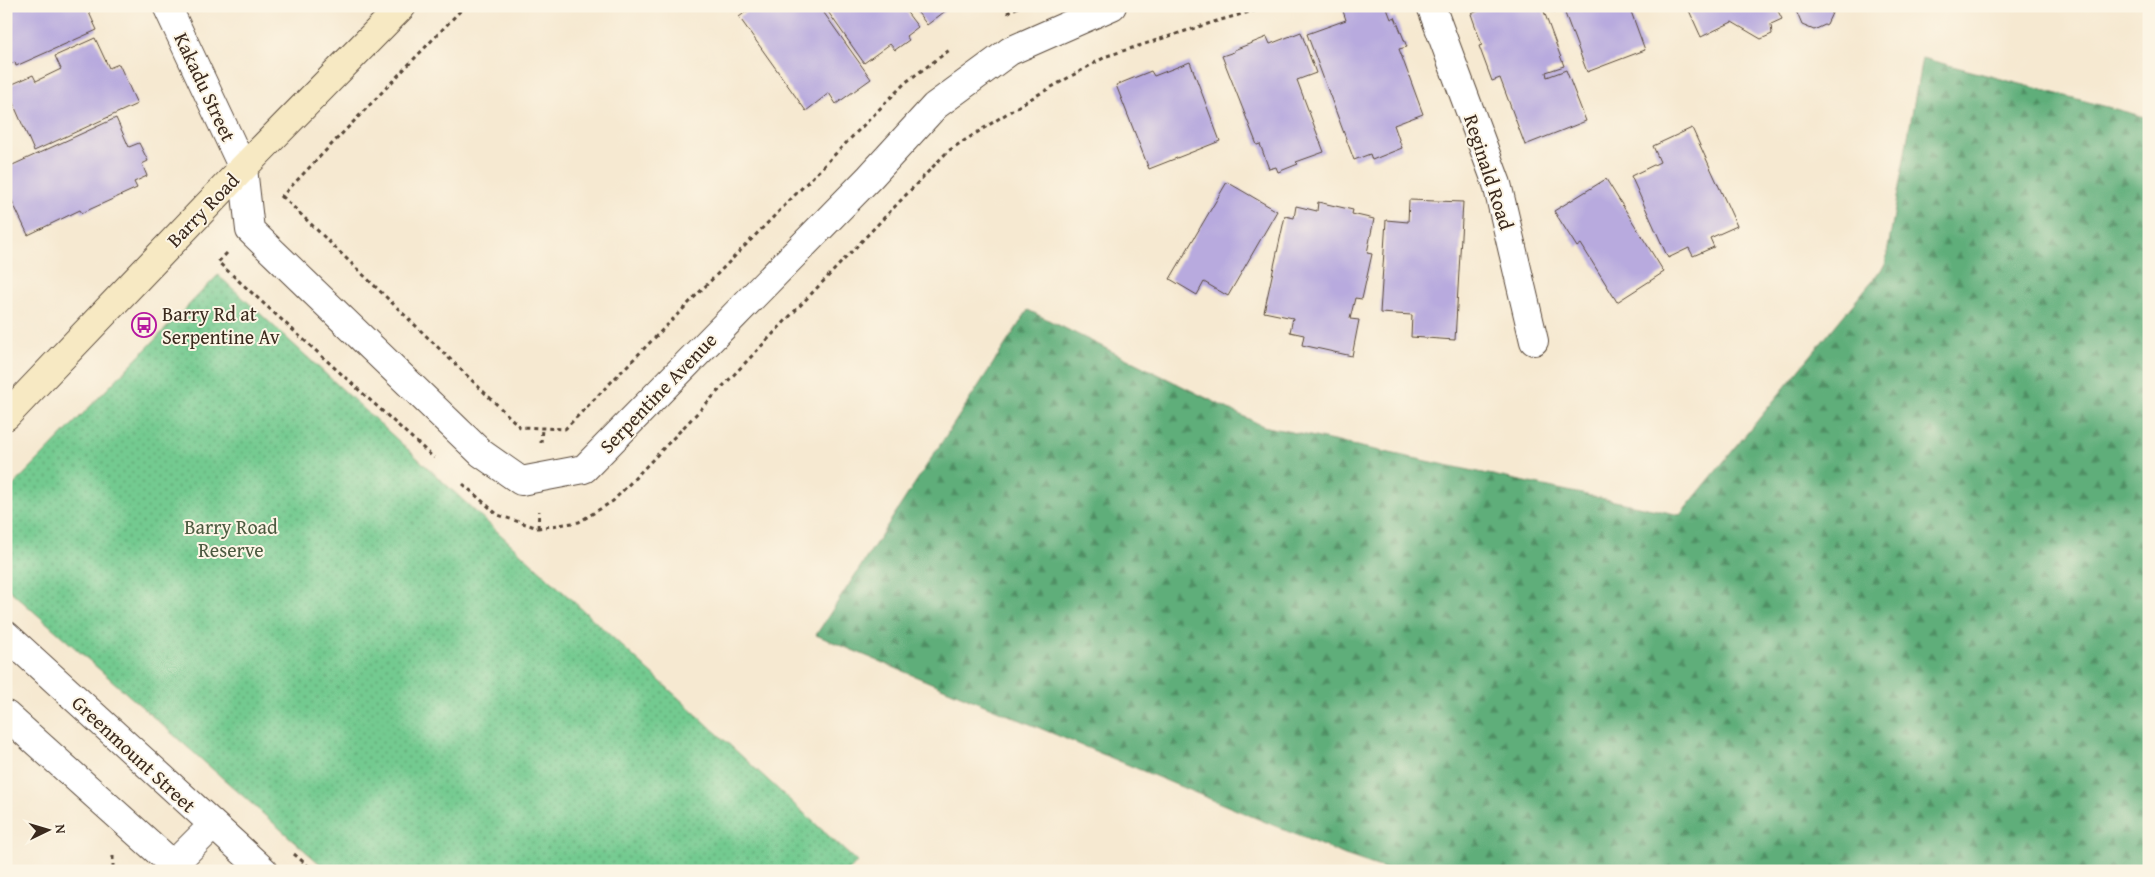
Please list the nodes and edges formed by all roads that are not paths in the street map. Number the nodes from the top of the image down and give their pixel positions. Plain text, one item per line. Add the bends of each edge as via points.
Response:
1 (167, 6) edge
2 (402, 6) edge
3 (1112, 6) edge
4 (1431, 6) edge
5 (243, 168) junction
6 (1534, 341) dead end
7 (6, 416) edge
8 (6, 635) edge
9 (6, 715) edge
10 (212, 826) junction
11 (173, 869) edge
12 (264, 871) edge

1 - 5 street, Kakadu Street
2 - 5 street, Barry Road
3 - 5 street, Serpentine Avenue via 1010,51 935,106 870,177 584,469 521,481 481,453 250,230
4 - 6 street, Reginald Road via 1497,184
5 - 7 street, Barry Road
8 - 10 street, Greenmount Street
9 - 11 street
10 - 11 street
10 - 12 street, Greenmount Street

